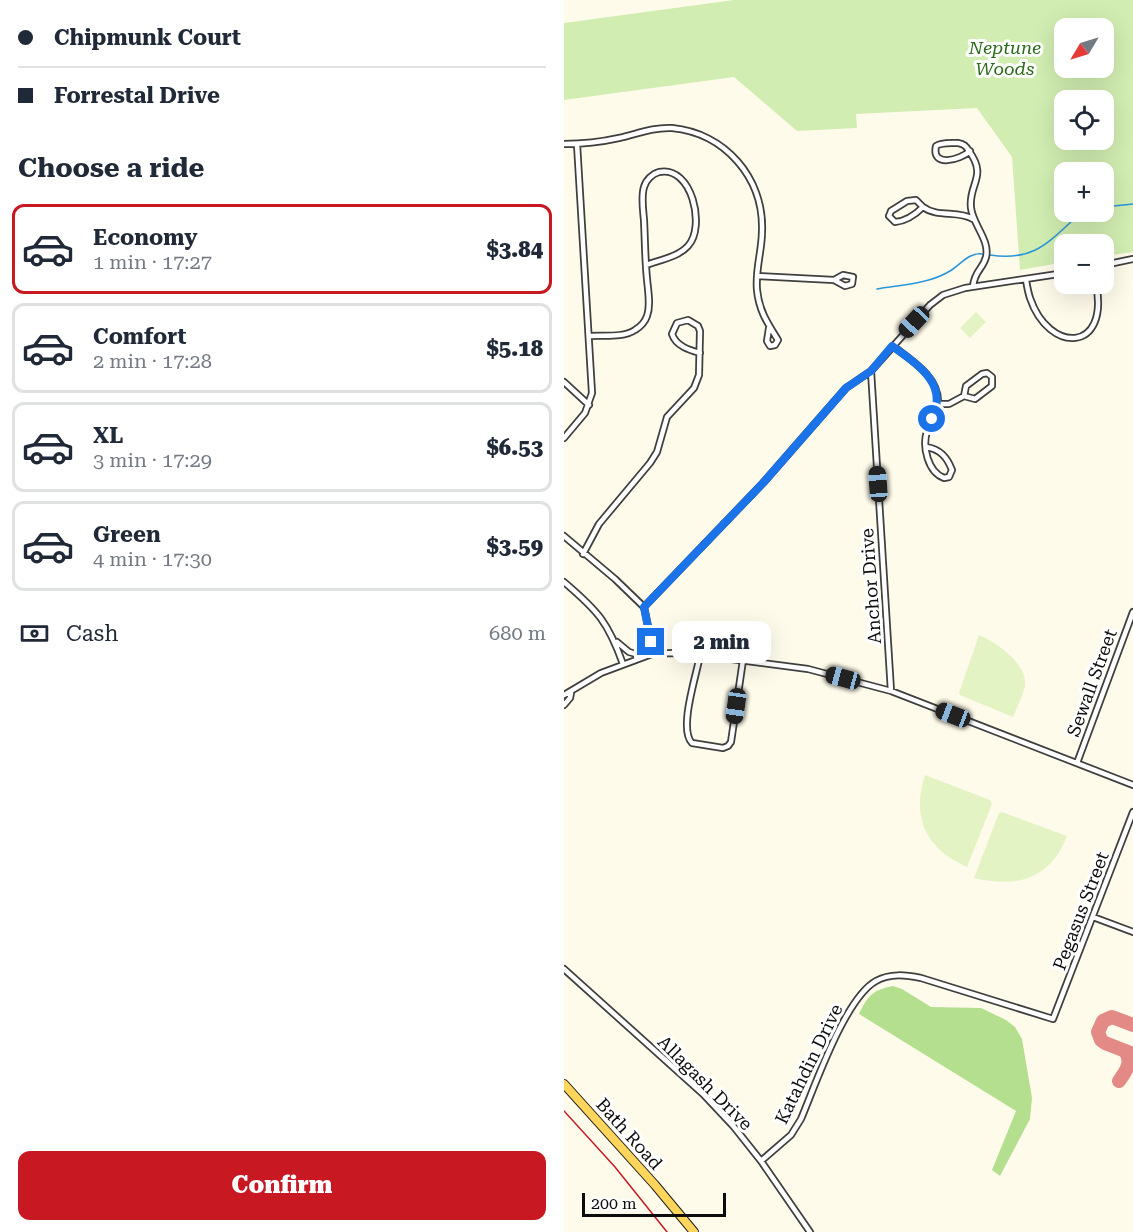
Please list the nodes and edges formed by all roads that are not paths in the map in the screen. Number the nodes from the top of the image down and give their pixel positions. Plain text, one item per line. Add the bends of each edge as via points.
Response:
1 (564, 144) edge
2 (577, 144) junction
3 (970, 151) junction
4 (923, 207) junction
5 (974, 219) junction
6 (1133, 259) edge
7 (1114, 263) edge
8 (646, 265) junction
9 (1054, 275) edge
10 (757, 276) junction
11 (834, 280) dead end
12 (1026, 280) junction
13 (973, 286) junction
14 (1097, 294) edge
15 (769, 328) dead end
16 (590, 336) junction
17 (892, 346) junction
18 (700, 353) junction
19 (871, 371) junction
20 (564, 382) edge
21 (964, 396) junction
22 (938, 404) junction
23 (589, 405) junction
24 (564, 438) edge
25 (926, 447) junction
26 (564, 536) edge
27 (583, 554) junction
28 (564, 582) edge
29 (644, 607) junction
30 (1133, 612) edge
31 (614, 638) junction
32 (651, 642) dead end
33 (700, 655) junction
34 (645, 656) junction
35 (743, 660) junction
36 (624, 664) junction
37 (891, 691) junction
38 (571, 693) junction
39 (564, 695) edge
40 (564, 705) edge
41 (1077, 763) junction
42 (1133, 785) edge
43 (1133, 812) edge
44 (1093, 917) junction
45 (1133, 932) edge
46 (564, 969) edge
47 (1053, 1019) joint
48 (564, 1084) edge
49 (761, 1161) junction
50 (694, 1232) edge
51 (810, 1232) edge

1 - 2 street
2 - 10 street via 670,128 719,144 744,169 759,199 762,233
2 - 16 street
3 - 3 street via 961,143 950,143 939,144 934,152 942,160 962,158
3 - 5 street via 978,172 971,200
4 - 4 street via 916,200 907,201 891,211 890,216 899,222 913,217
4 - 5 street via 930,212 962,214
5 - 13 street via 986,256
6 - 7 street
8 - 8 street via 643,189 653,174 670,172 687,186 696,219 694,236 680,253
8 - 16 street via 645,320 626,334
9 - 12 street
10 - 11 street
10 - 15 street via 758,296
12 - 13 street
12 - 14 street via 1030,299 1044,321 1068,339 1084,336 1093,325 1099,307
13 - 17 street via 944,295 930,305
16 - 23 street
17 - 19 street
17 - 22 street via 932,381
18 - 18 street via 698,326 688,320 677,323 674,339
18 - 27 street via 696,383 667,417 657,452 599,524
19 - 29 street via 846,388 763,483
19 - 37 street, Anchor Drive
20 - 23 street
21 - 21 street via 975,399 992,386 992,377 982,374 966,386
21 - 22 street via 949,404
22 - 25 street via 926,433
23 - 24 street
25 - 25 street via 927,458 938,476 949,477 952,470 939,450
26 - 27 street
27 - 29 street
28 - 31 street via 598,613
29 - 32 street
30 - 41 street, Sewall Street
31 - 34 street via 629,652
31 - 36 street
33 - 34 street
33 - 35 street
33 - 35 street via 686,734 692,743 723,748 731,742
34 - 36 street
35 - 37 street via 808,669
36 - 38 street via 601,673
37 - 41 street
38 - 39 street
38 - 40 street
41 - 42 street
43 - 44 street, Pegasus Street
44 - 45 street
44 - 47 street, Pegasus Street
46 - 49 street, Allagash Drive via 703,1094
47 - 49 street, Katahdin Drive via 921,978 902,975 878,980 869,985 848,1013 791,1135
48 - 50 main road, Bath Road
49 - 51 street, Allagash Drive

